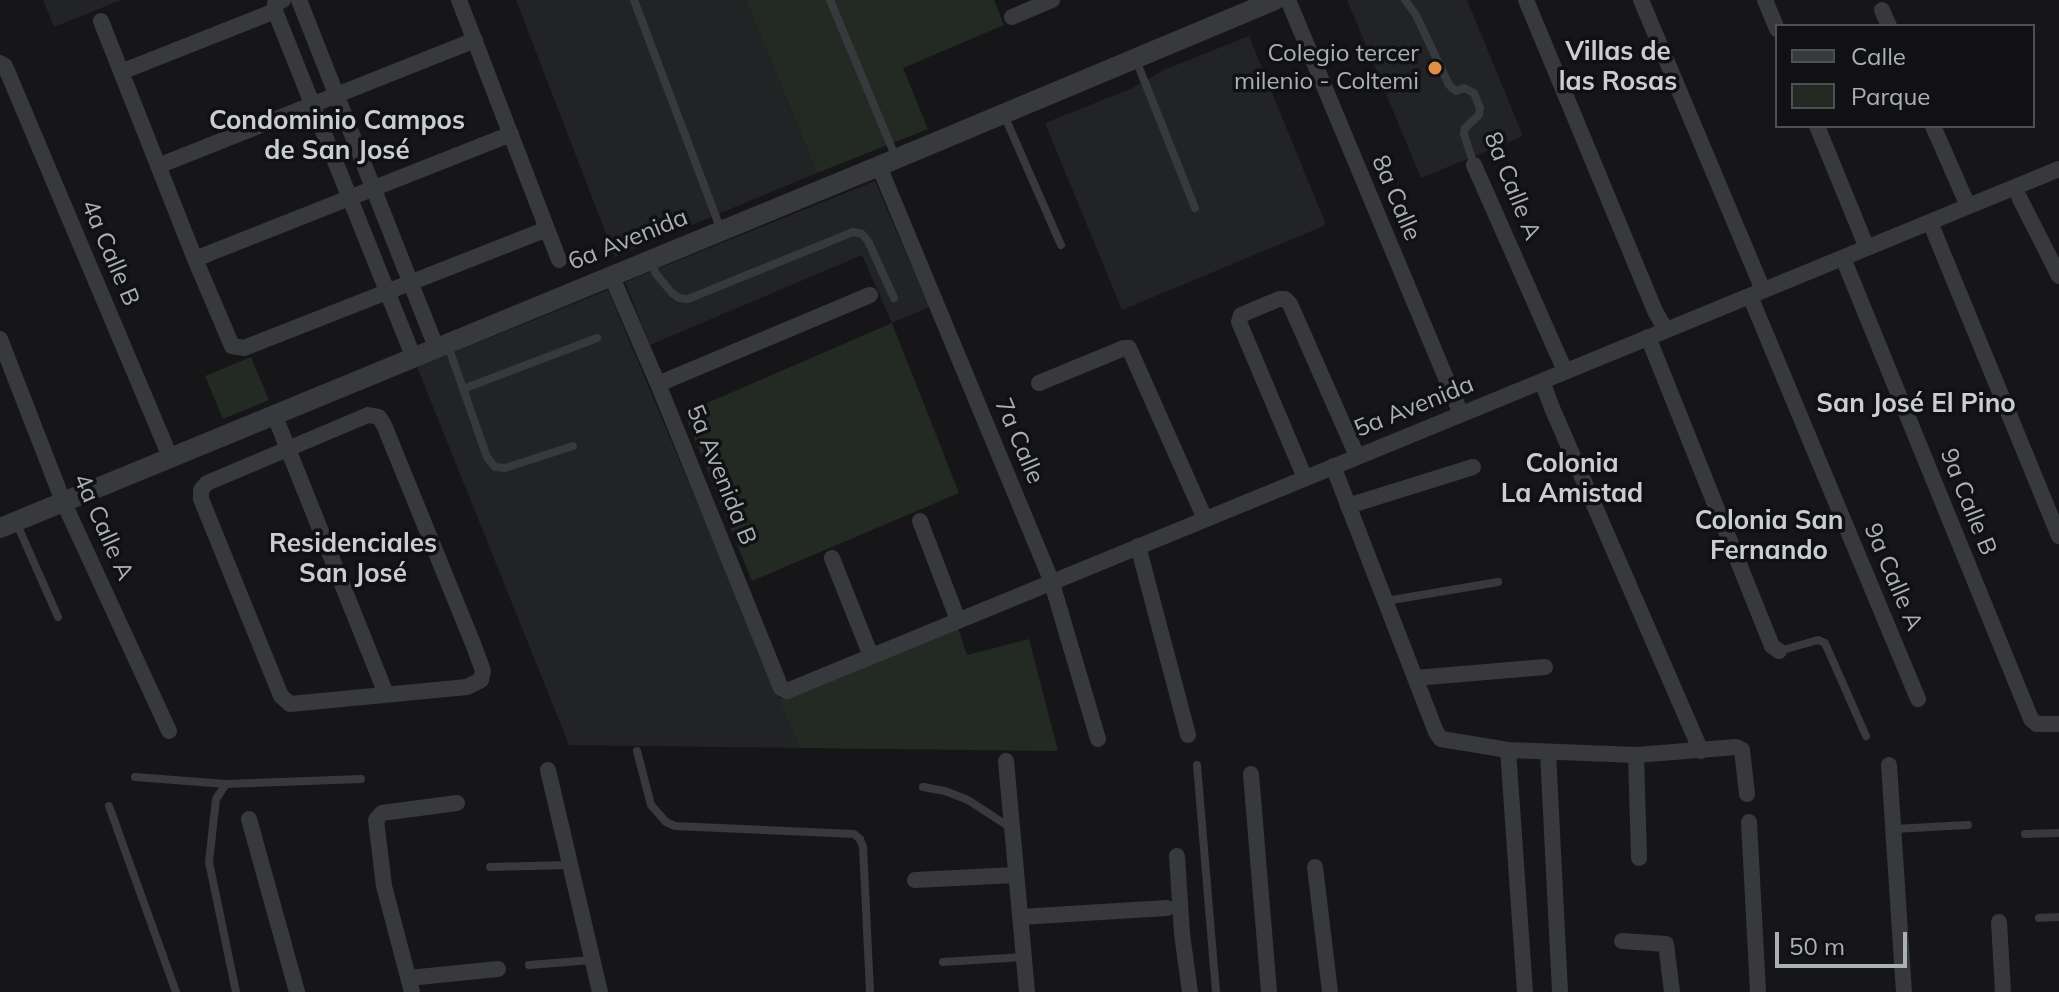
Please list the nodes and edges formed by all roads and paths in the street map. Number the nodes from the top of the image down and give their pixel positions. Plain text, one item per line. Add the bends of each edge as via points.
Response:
1 (299, 0) edge
2 (459, 0) edge
3 (634, 0) edge
4 (830, 0) edge
5 (1052, 0) edge
6 (1405, 0) edge
7 (1526, 0) edge
8 (1641, 0) edge
9 (1765, 0) edge
10 (1275, 1) edge
11 (279, 6) edge
12 (1012, 17) dead end
13 (101, 21) dead end
14 (1775, 24) edge
15 (475, 40) junction
16 (1136, 59) junction
17 (3, 64) edge
18 (121, 72) junction
19 (336, 96) junction
20 (312, 105) junction
21 (1004, 114) junction
22 (1818, 128) edge
23 (1934, 128) edge
24 (511, 134) junction
25 (887, 163) junction
26 (1474, 165) joint
27 (158, 166) junction
28 (2059, 169) edge
29 (373, 189) junction
30 (2019, 197) dead end
31 (350, 198) junction
32 (1968, 206) junction
33 (1195, 208) dead end
34 (1930, 222) junction
35 (547, 229) junction
36 (721, 230) junction
37 (1061, 245) dead end
38 (1867, 248) junction
39 (1843, 258) junction
40 (195, 259) junction
41 (650, 259) junction
42 (559, 260) dead end
43 (611, 275) junction
44 (2059, 276) edge
45 (410, 284) junction
46 (387, 293) junction
47 (1757, 293) junction
48 (870, 295) dead end
49 (894, 298) dead end
50 (1666, 330) junction
51 (1648, 337) junction
52 (597, 338) dead end
53 (0, 339) edge
54 (441, 344) junction
55 (413, 356) junction
56 (1565, 371) junction
57 (1542, 381) junction
58 (1039, 383) dead end
59 (658, 384) junction
60 (463, 389) junction
61 (274, 414) junction
62 (1461, 414) junction
63 (573, 446) dead end
64 (288, 449) junction
65 (1357, 456) junction
66 (171, 459) junction
67 (1333, 466) junction
68 (1473, 467) dead end
69 (1305, 478) junction
70 (63, 501) junction
71 (1348, 506) junction
72 (1205, 519) junction
73 (920, 521) dead end
74 (8, 524) edge
75 (2059, 536) edge
76 (1138, 546) junction
77 (832, 558) dead end
78 (1051, 580) junction
79 (1498, 582) dead end
80 (1385, 602) junction
81 (58, 617) dead end
82 (958, 620) junction
83 (1779, 651) joint
84 (871, 656) junction
85 (1545, 667) dead end
86 (1415, 678) junction
87 (787, 691) joint
88 (386, 694) junction
89 (1918, 699) dead end
90 (2059, 724) edge
91 (169, 731) dead end
92 (1188, 735) dead end
93 (1866, 736) dead end
94 (1098, 739) dead end
95 (1508, 750) junction
96 (637, 751) dead end
97 (1701, 751) junction
98 (1548, 752) junction
99 (1636, 755) junction
100 (1006, 761) dead end
101 (1197, 765) dead end
102 (1889, 765) dead end
103 (548, 770) dead end
104 (1251, 774) dead end
105 (135, 777) dead end
106 (361, 779) dead end
107 (226, 784) junction
108 (923, 787) dead end
109 (1747, 794) dead end
110 (457, 803) dead end
111 (109, 806) dead end
112 (249, 819) dead end
113 (1749, 822) dead end
114 (1968, 825) dead end
115 (1011, 828) junction
116 (1893, 830) junction
117 (2059, 833) edge
118 (2025, 834) dead end
119 (1177, 856) dead end
120 (1639, 858) dead end
121 (570, 865) junction
122 (490, 867) dead end
123 (1315, 867) dead end
124 (1015, 875) junction
125 (915, 880) dead end
126 (1167, 908) dead end
127 (1020, 917) junction
128 (2059, 917) edge
129 (2039, 918) dead end
130 (1999, 922) dead end
131 (1622, 941) dead end
132 (1024, 957) junction
133 (593, 960) junction
134 (943, 962) dead end
135 (529, 965) dead end
136 (498, 969) dead end
137 (411, 985) edge
138 (176, 992) edge
139 (236, 992) edge
140 (297, 992) edge
141 (600, 992) edge
142 (870, 992) edge
143 (1027, 992) edge
144 (1180, 992) edge
145 (1190, 992) edge
146 (1216, 992) edge
147 (1269, 992) edge
148 (1330, 992) edge
149 (1525, 992) edge
150 (1560, 992) edge
151 (1672, 992) edge
152 (1758, 992) edge
153 (1904, 992) edge
154 (2003, 992) edge

1 - 19 street
2 - 15 street
3 - 36 lane
4 - 25 lane
5 - 12 street
6 - 26 lane, 8a Calle A via 1449,85 1474,93 1479,115 1464,134
7 - 50 street
8 - 47 street, 9a Calle A
9 - 14 street
10 - 16 street, 6a Avenida
10 - 62 street, 8a Calle
11 - 18 street
11 - 20 street
13 - 18 street
15 - 19 street
15 - 24 street
16 - 21 street, 6a Avenida
16 - 33 lane
17 - 66 street, 4a Calle B
18 - 27 street
19 - 20 street
19 - 29 street
20 - 27 street
20 - 31 street
21 - 25 street, 6a Avenida
21 - 37 lane
22 - 38 street
23 - 32 street
24 - 29 street
24 - 35 street
25 - 36 street, 6a Avenida
25 - 78 street, 7a Calle
26 - 56 street, 8a Calle A
27 - 40 street
28 - 32 street, 5a Avenida
29 - 31 street
29 - 45 street
30 - 44 street
31 - 40 street
31 - 46 street
32 - 34 street, 5a Avenida
34 - 38 street, 5a Avenida
34 - 75 street
35 - 42 street
35 - 45 street
36 - 41 street, 6a Avenida
38 - 39 street, 5a Avenida
39 - 47 street, 5a Avenida
39 - 90 street, 9a Calle B via 2031,719
40 - 46 street via 232,346 244,348
41 - 43 street, 6a Avenida
41 - 49 lane via 672,293 688,299 853,232 868,241
43 - 54 street, 6a Avenida
43 - 59 street, 5a Avenida B
45 - 46 street
45 - 54 street
46 - 55 street
47 - 50 street, 5a Avenida
47 - 89 street, 9a Calle A
48 - 59 street
50 - 51 street, 5a Avenida
51 - 56 street, 5a Avenida
51 - 83 street via 1772,646
52 - 60 lane
53 - 70 street, 4a Calle A
54 - 55 street, 6a Avenida
54 - 60 lane
55 - 61 street, 6a Avenida
56 - 57 street, 5a Avenida
57 - 62 street, 5a Avenida
57 - 97 street
58 - 72 street via 1129,348
59 - 87 street, 5a Avenida B via 781,688
60 - 63 lane via 495,467
61 - 64 street
61 - 66 street, 6a Avenida
62 - 65 street, 5a Avenida
64 - 88 street
64 - 88 street via 207,483 201,499 281,696 290,704
64 - 88 street via 368,415 379,417 483,671 481,680 467,687
65 - 67 street, 5a Avenida
65 - 69 street via 1290,304 1279,299 1241,315 1239,322
66 - 70 street, 6a Avenida
67 - 69 street, 5a Avenida
67 - 71 street
68 - 71 street
69 - 72 street, 5a Avenida
70 - 74 street, 6a Avenida
70 - 91 street, 4a Calle A
71 - 80 street
72 - 76 street, 5a Avenida
73 - 82 street
74 - 81 lane
76 - 78 street, 5a Avenida
76 - 92 street
77 - 84 street
78 - 82 street, 5a Avenida
78 - 94 street, 7a Calle
79 - 80 lane
80 - 86 street
82 - 84 street, 5a Avenida
83 - 93 lane via 1818,640 1825,643
84 - 87 street, 5a Avenida
85 - 86 street
86 - 95 street via 1441,739
95 - 98 street
95 - 149 street
96 - 142 lane via 651,805 675,826 854,834 860,839
97 - 99 street
97 - 109 street via 1742,750
98 - 99 street
98 - 150 street
99 - 120 street
100 - 115 street
101 - 146 lane
102 - 116 street
103 - 121 street
104 - 147 street
105 - 107 lane
106 - 107 lane
107 - 139 lane via 216,799 209,862
108 - 115 lane via 968,800
110 - 137 street via 382,813 376,820 384,886
111 - 138 lane
112 - 140 street
113 - 152 street
114 - 116 lane
115 - 124 street
116 - 153 street
117 - 118 lane
119 - 145 street
121 - 122 lane
121 - 133 street
123 - 148 street
124 - 125 street
124 - 127 street
126 - 127 street
127 - 132 street
128 - 129 lane
130 - 154 street
131 - 151 street via 1666,944
132 - 134 lane
132 - 143 street
133 - 135 lane
133 - 141 street
136 - 137 street
144 - 145 street

